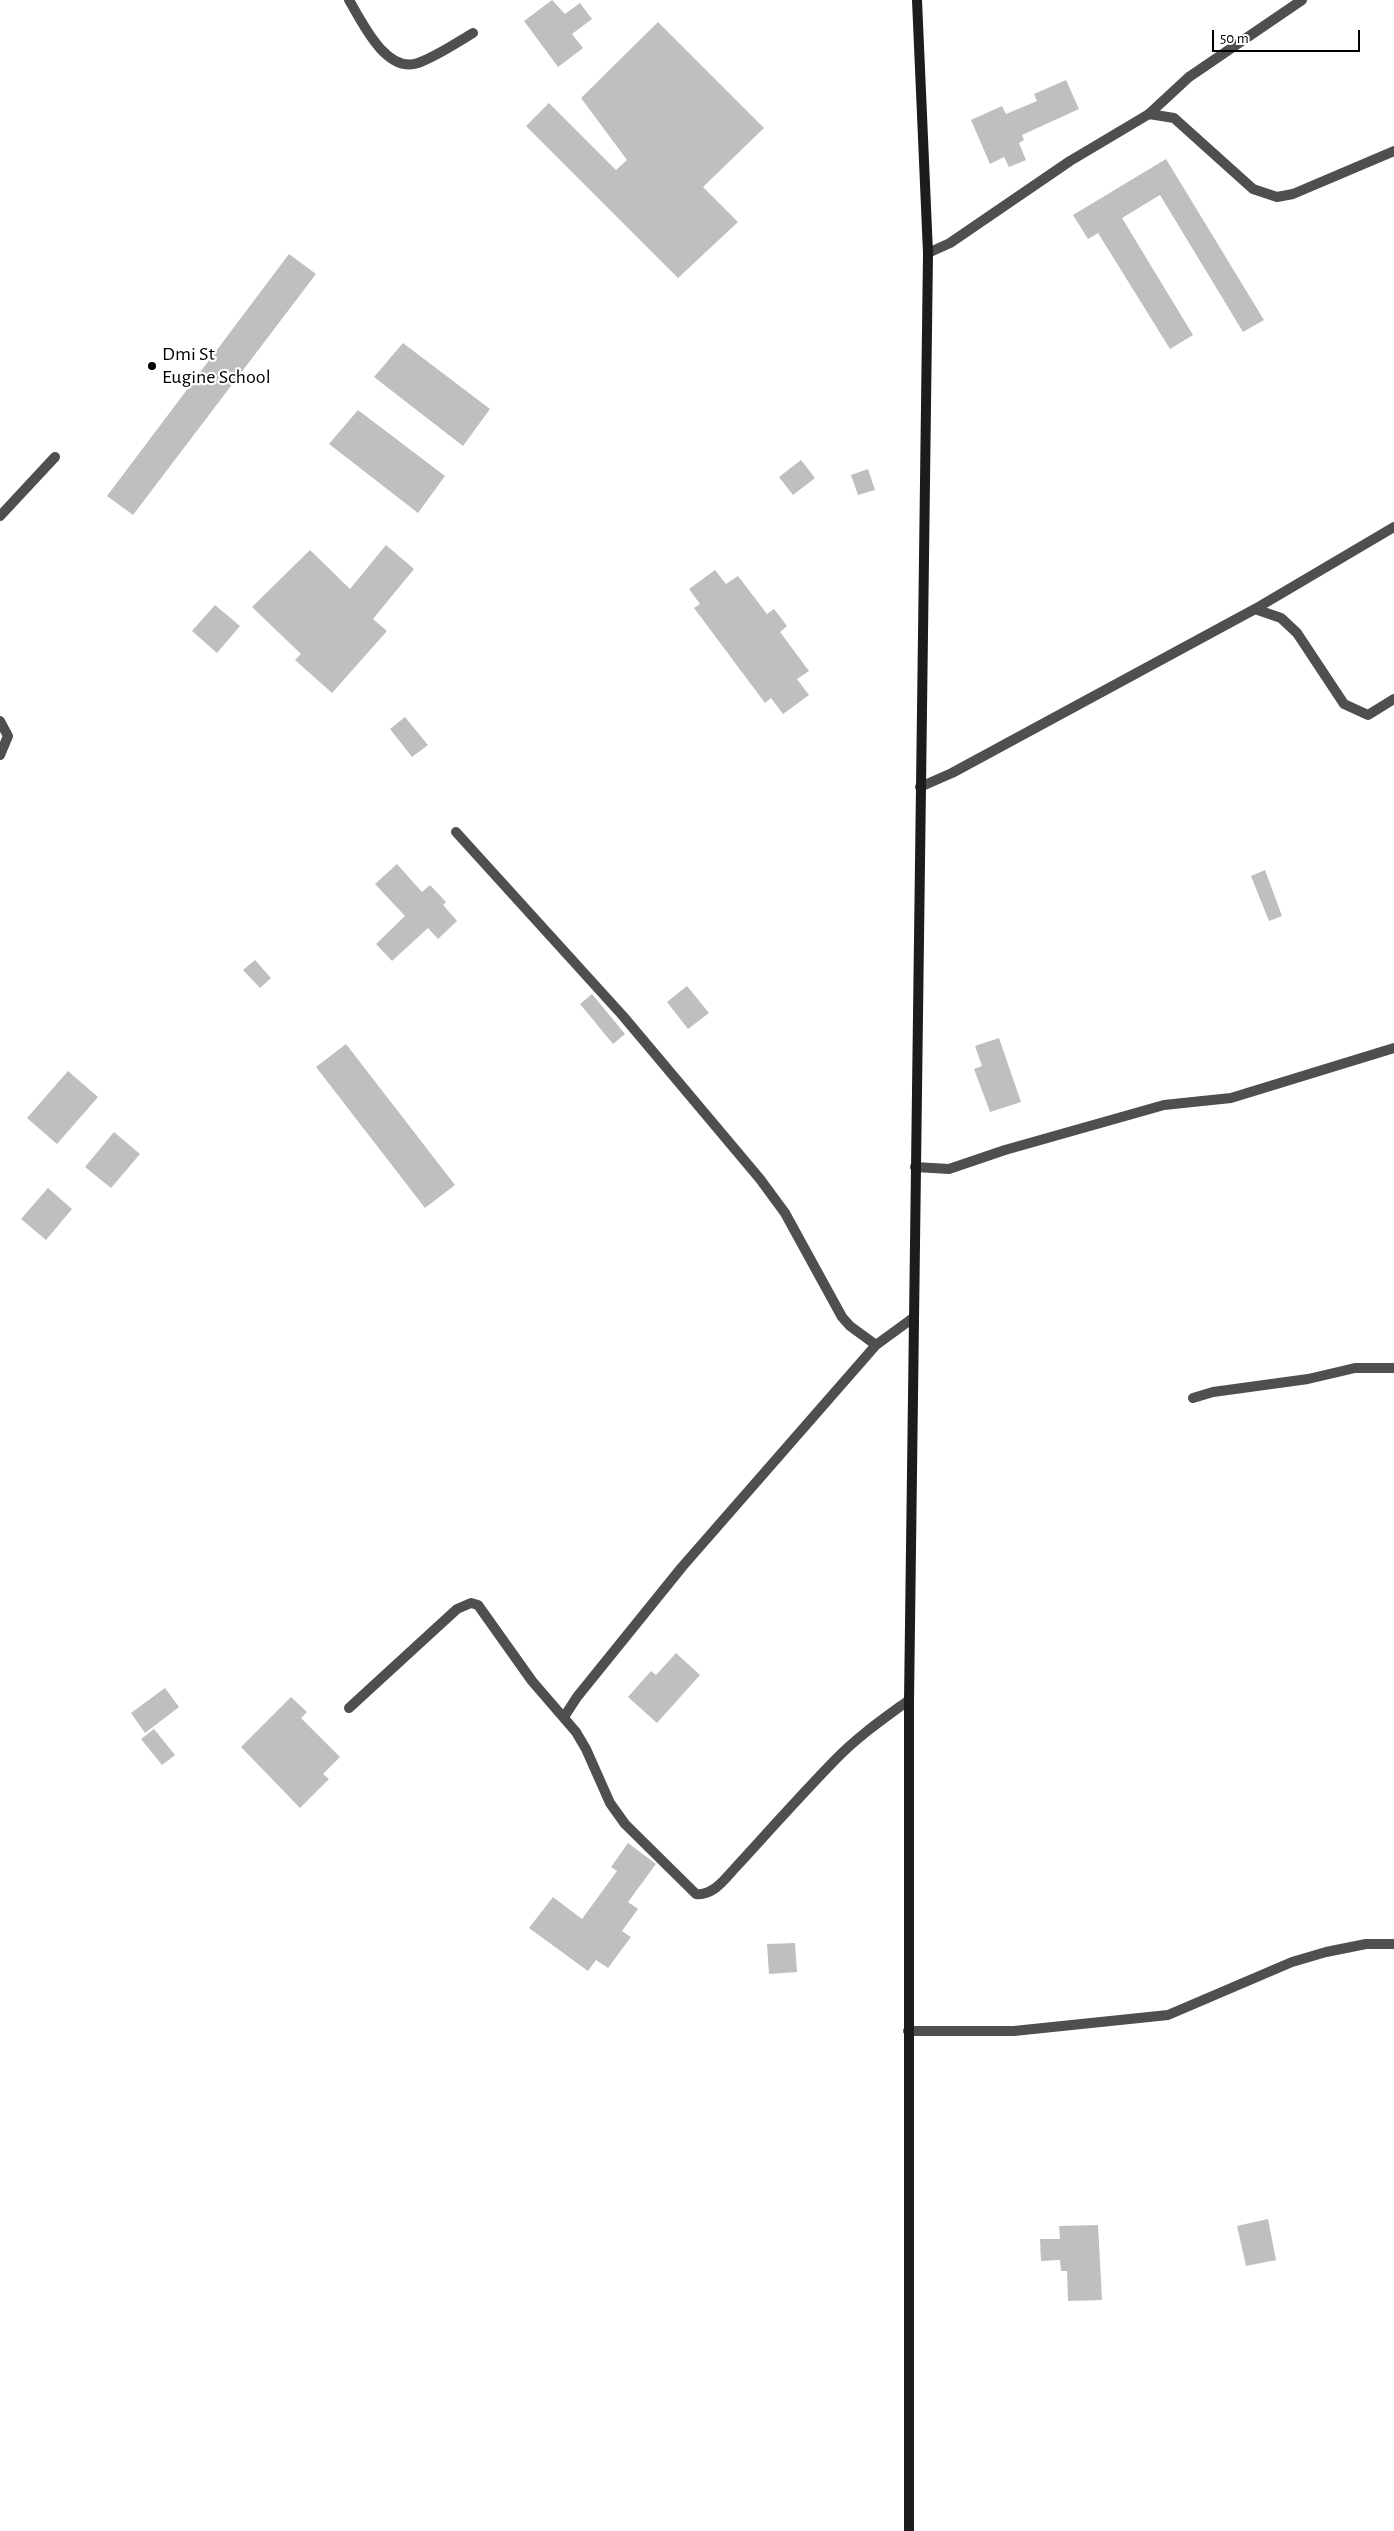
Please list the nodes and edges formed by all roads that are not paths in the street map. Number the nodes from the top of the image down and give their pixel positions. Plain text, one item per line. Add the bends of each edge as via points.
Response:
1 (349, 0) edge
2 (917, 0) edge
3 (1302, 0) edge
4 (473, 33) dead end
5 (1149, 114) junction
6 (1394, 151) edge
7 (928, 253) junction
8 (55, 457) dead end
9 (0, 516) edge
10 (1394, 527) edge
11 (1255, 609) junction
12 (1394, 699) edge
13 (0, 721) edge
14 (0, 755) edge
15 (920, 787) junction
16 (456, 832) dead end
17 (1394, 1048) edge
18 (915, 1167) junction
19 (913, 1318) junction
20 (876, 1345) junction
21 (1394, 1368) edge
22 (1193, 1398) dead end
23 (909, 1700) junction
24 (349, 1708) dead end
25 (564, 1717) junction
26 (1394, 1944) edge
27 (908, 2031) junction
28 (909, 2531) edge

1 - 4 street via 378,46 404,65 418,63
2 - 7 street
3 - 5 street via 1189,77
5 - 6 street via 1174,118 1253,190 1278,197 1293,194
5 - 7 street via 1070,161 950,243
7 - 15 street
8 - 9 street
10 - 11 street
11 - 12 street via 1282,618 1297,633 1344,704 1368,715
11 - 15 street via 960,769
13 - 14 street via 8,736
15 - 18 street
16 - 20 street via 622,1016 760,1179 785,1213 842,1317
17 - 18 street via 1231,1098 1164,1105 949,1169
18 - 19 street
19 - 20 street
19 - 23 street
20 - 25 street via 682,1567
21 - 22 street via 1355,1368
23 - 25 street via 835,1760 730,1873 704,1895 696,1894 625,1824 610,1803 586,1749
23 - 27 street
24 - 25 street via 457,1609 470,1603 478,1606 532,1681
26 - 27 street via 1366,1944 1292,1962 1168,2015 1014,2031
27 - 28 street

